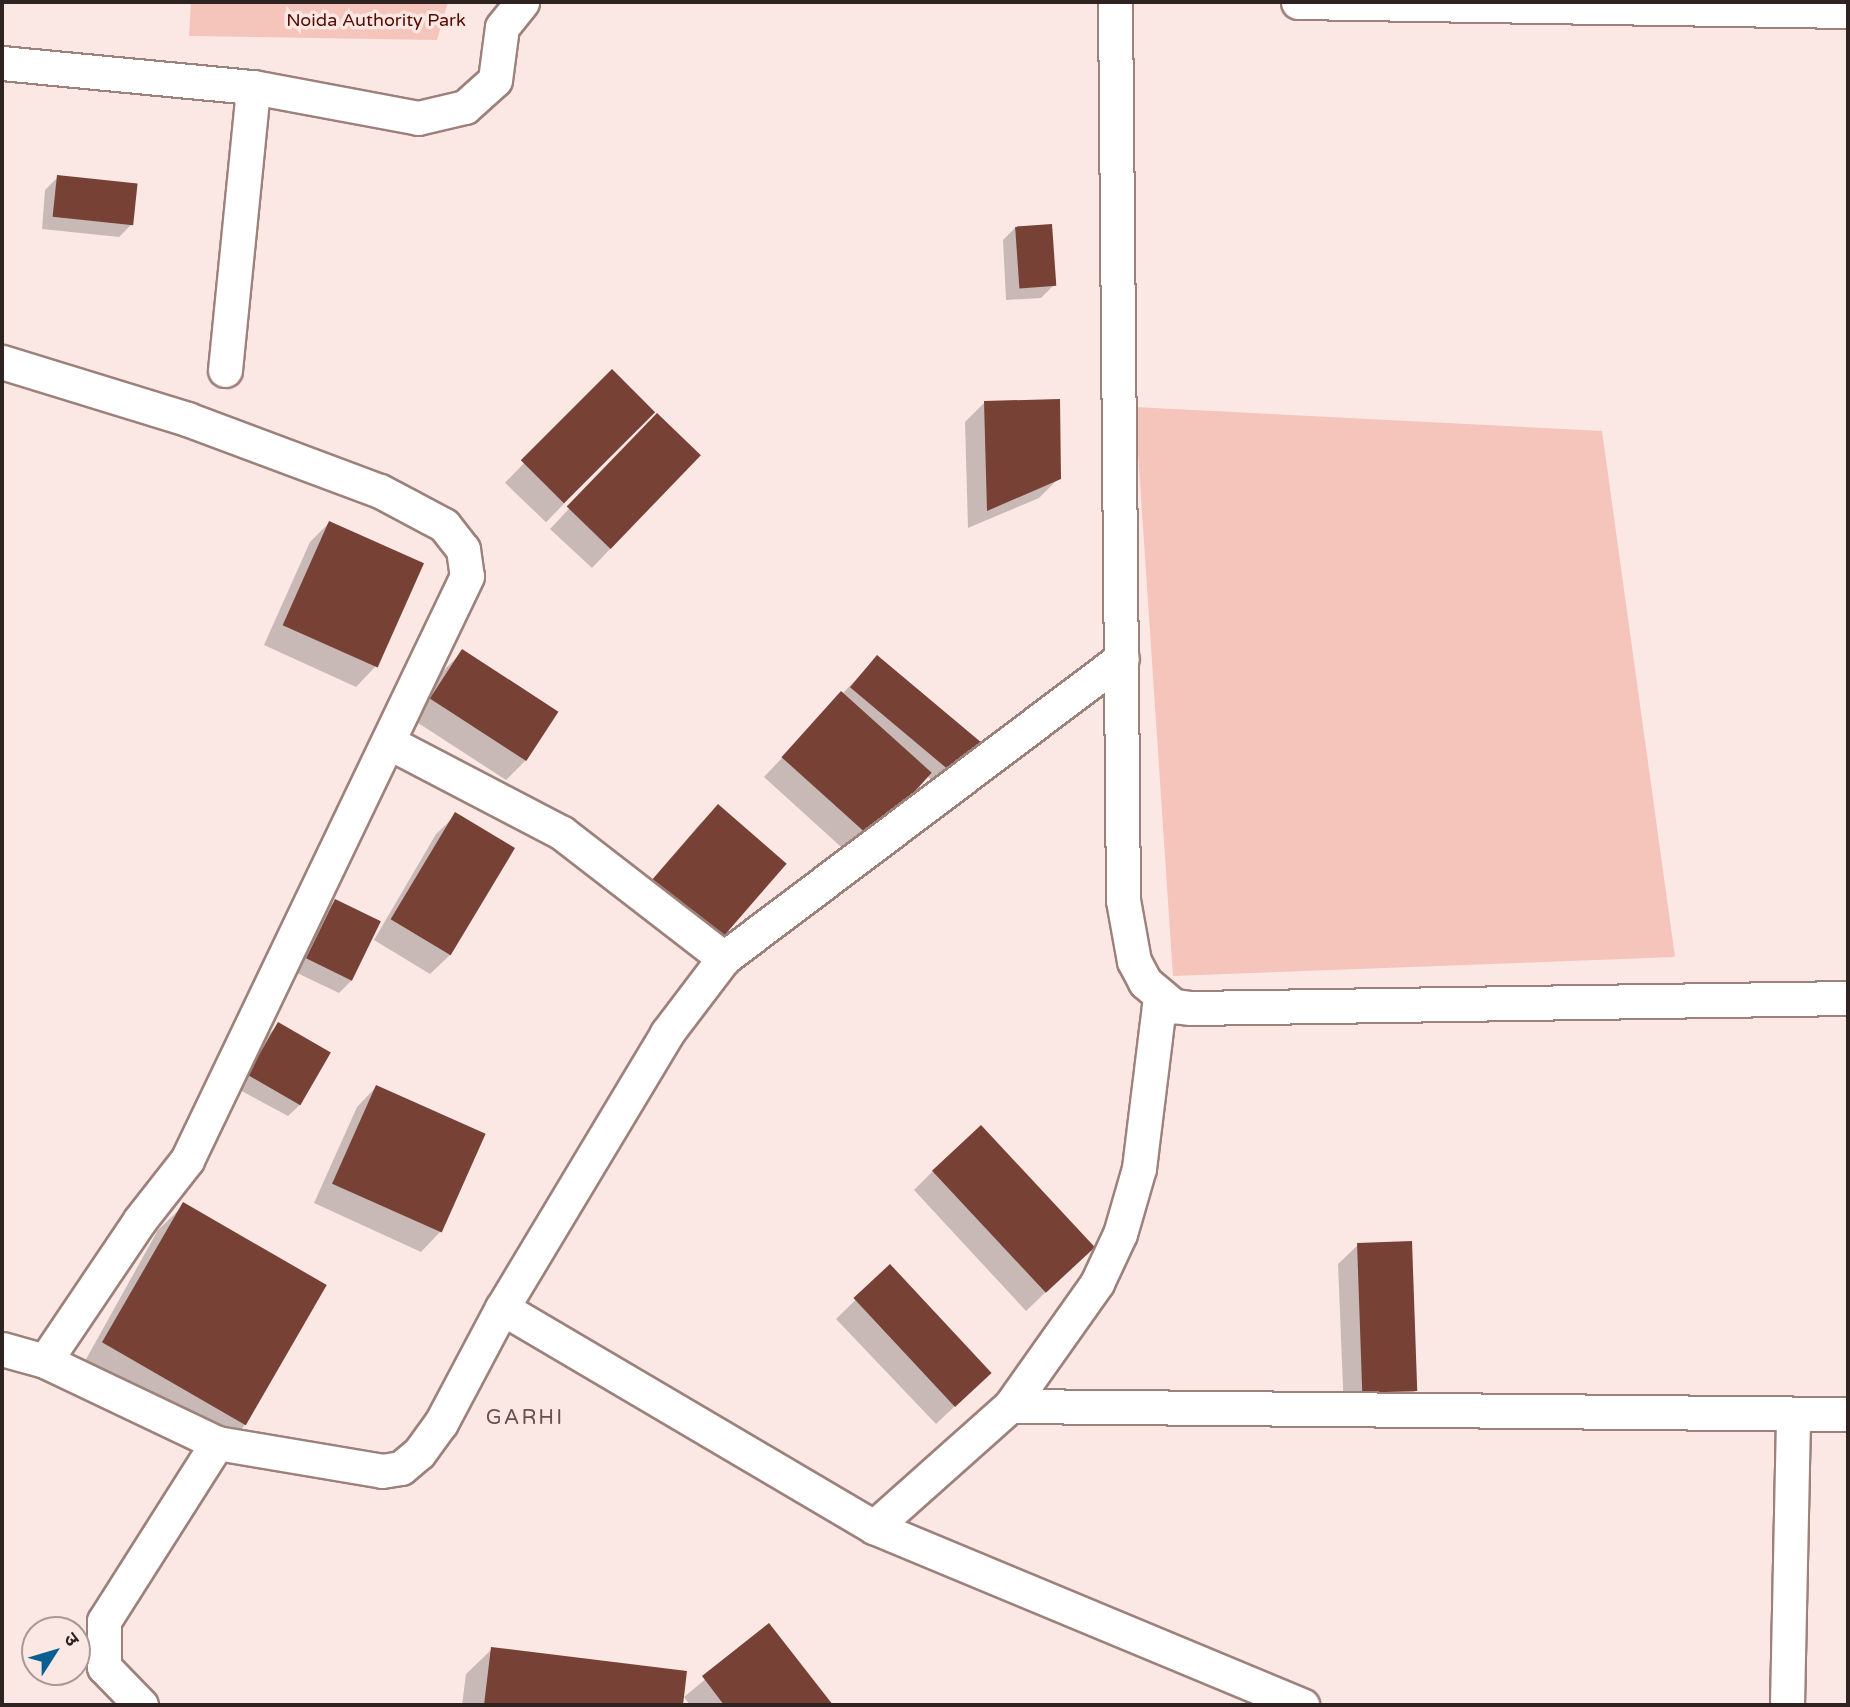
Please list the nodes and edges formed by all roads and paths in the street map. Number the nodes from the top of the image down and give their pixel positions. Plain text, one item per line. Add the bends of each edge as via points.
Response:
1 (522, 2) edge
2 (1115, 2) edge
3 (1298, 2) edge
4 (1848, 11) edge
5 (2, 63) edge
6 (253, 87) junction
7 (2, 362) edge
8 (225, 370) dead end
9 (1122, 658) junction
10 (388, 742) junction
11 (724, 958) junction
12 (1160, 997) junction
13 (1848, 998) edge
14 (502, 1308) junction
15 (2, 1349) edge
16 (46, 1361) junction
17 (1010, 1406) junction
18 (1793, 1414) junction
19 (1848, 1414) edge
20 (217, 1443) junction
21 (874, 1527) junction
22 (141, 1705) edge
23 (1302, 1705) edge
24 (1787, 1705) edge

1 - 6 street via 502,27 495,80 465,107 418,118
2 - 9 street
3 - 4 street
5 - 6 street
6 - 8 street
7 - 10 street via 187,419 380,491 444,525 463,549 467,576
9 - 11 street
9 - 12 street via 1124,900 1134,961
10 - 11 street via 562,833
10 - 16 street via 187,1160 140,1220
11 - 14 street via 667,1033
12 - 13 street via 1174,1006 1191,1008
12 - 17 street via 1139,1168 1120,1234 1097,1283
14 - 20 street via 441,1423 401,1468 382,1471
14 - 21 street
15 - 16 street
16 - 20 street
17 - 18 street
17 - 21 street
18 - 19 street
18 - 24 street
20 - 22 street via 104,1621 104,1667
21 - 23 street

